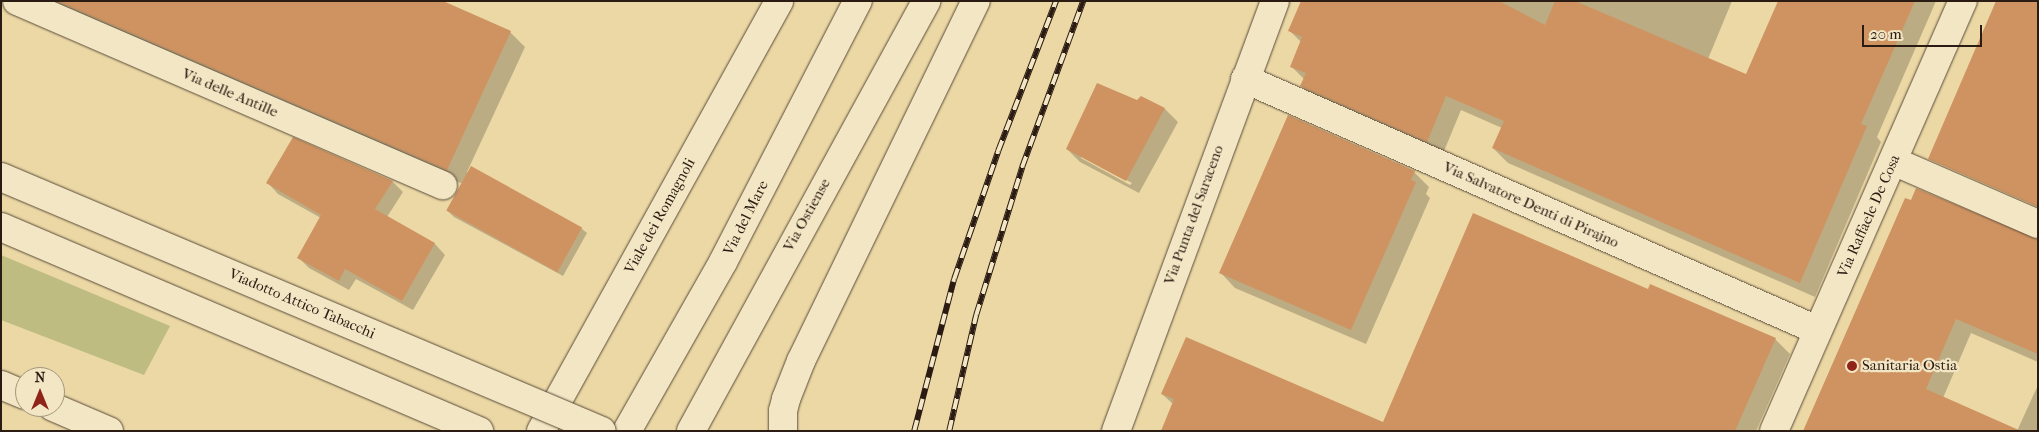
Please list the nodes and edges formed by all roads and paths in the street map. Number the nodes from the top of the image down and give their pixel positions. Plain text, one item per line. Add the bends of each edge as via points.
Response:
1 (17, 1) edge
2 (779, 1) edge
3 (858, 1) edge
4 (926, 1) edge
5 (976, 1) edge
6 (1275, 1) edge
7 (1963, 1) edge
8 (1245, 79) junction
9 (1893, 162) junction
10 (1, 177) edge
11 (443, 185) dead end
12 (2038, 224) edge
13 (1, 228) edge
14 (1818, 330) junction
15 (1, 385) edge
16 (15, 391) edge
17 (65, 412) edge
18 (109, 431) edge
19 (479, 431) edge
20 (540, 431) edge
21 (602, 431) edge
22 (627, 431) edge
23 (691, 431) edge
24 (783, 431) edge
25 (1116, 431) edge
26 (1774, 431) edge

1 - 11 street, Via delle Antille
2 - 20 street, Viale dei Romagnoli
3 - 22 street, Via del Mare via 723,262
4 - 23 street, Via Ostiense
5 - 24 street via 801,361 786,399
6 - 8 street, Via Punta del Saraceno
7 - 9 street, Via Raffaele De Cosa
8 - 14 street, Via Salvatore Denti di Pirajno
8 - 25 street, Via Punta del Saraceno
9 - 12 street
9 - 14 street, Via Raffaele De Cosa
10 - 21 street, Viadotto Attico Tabacchi, bridge
13 - 19 street
14 - 26 street, Via Raffaele De Cosa
15 - 16 street
17 - 18 street

